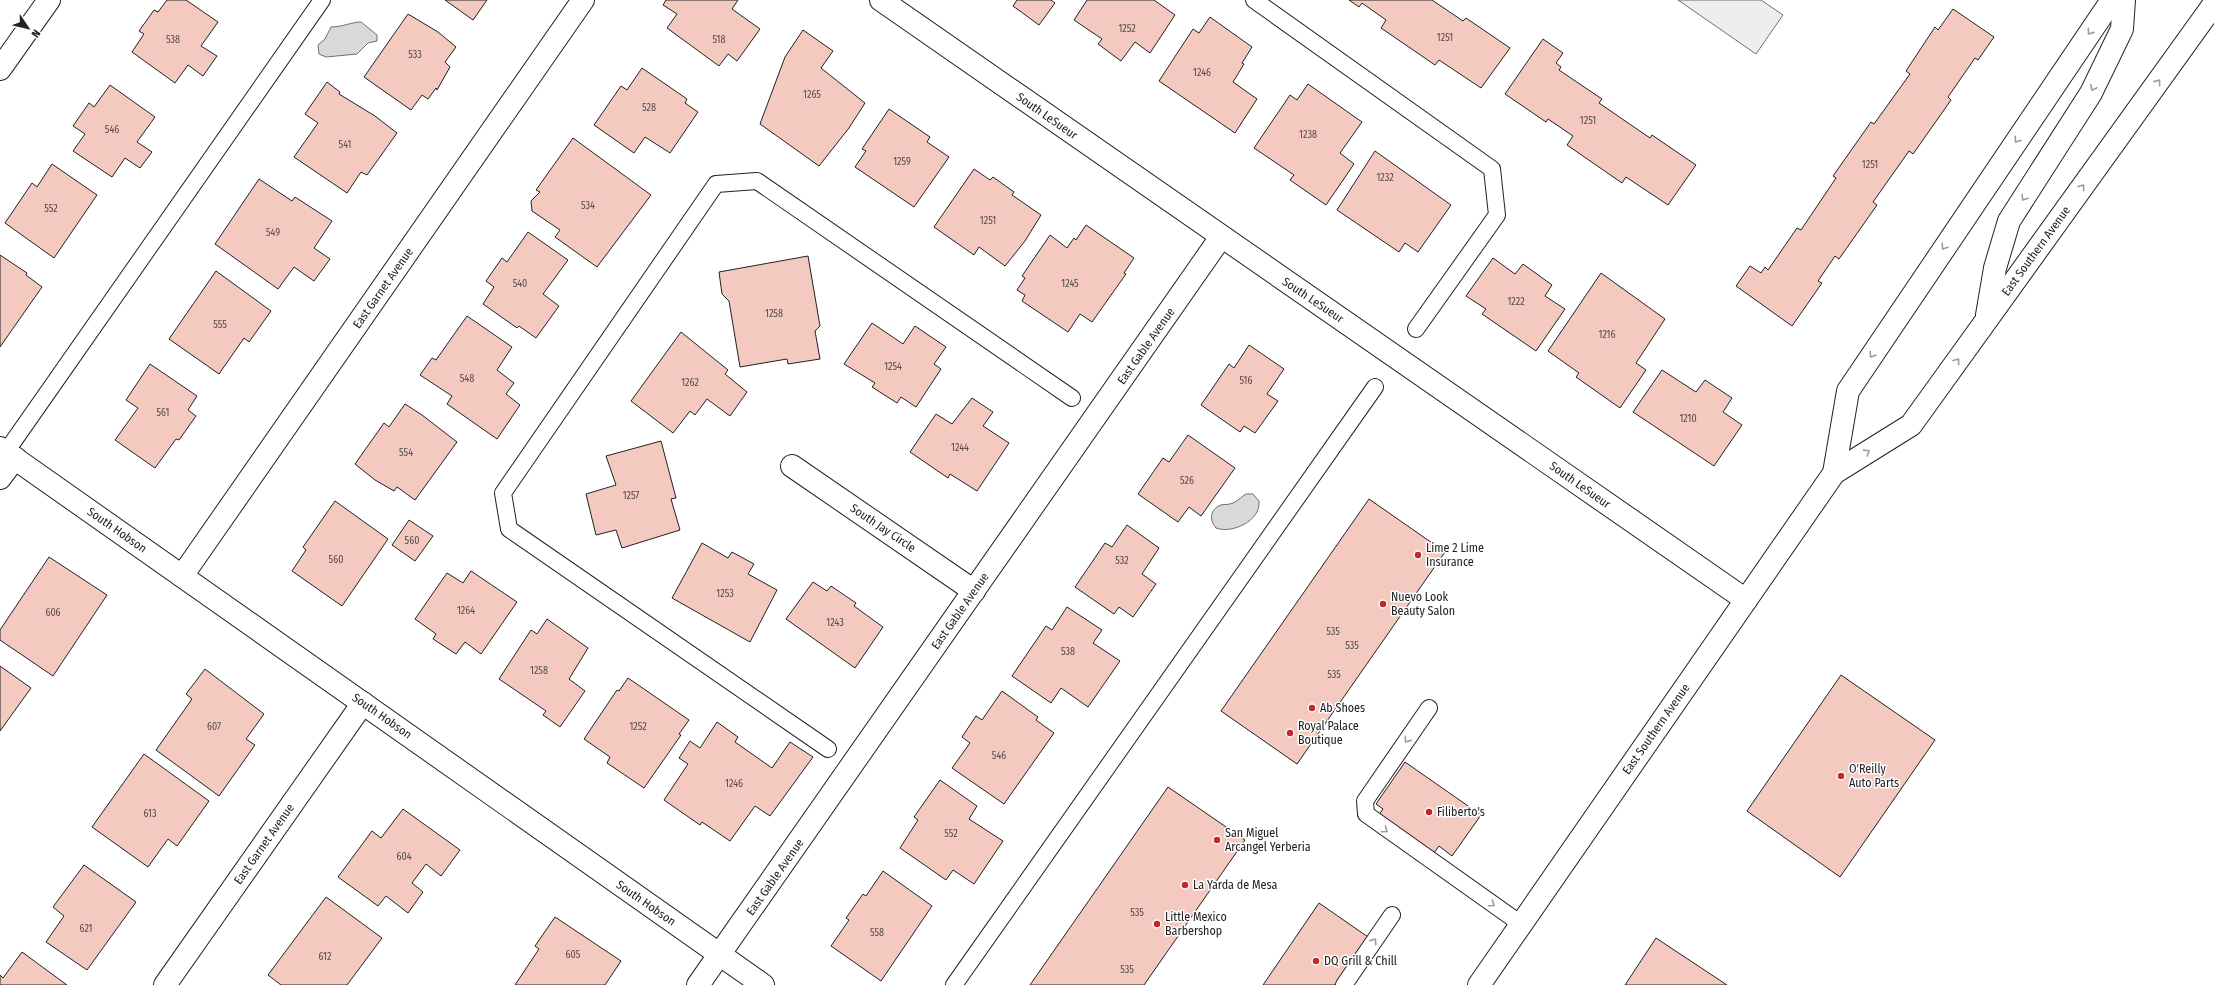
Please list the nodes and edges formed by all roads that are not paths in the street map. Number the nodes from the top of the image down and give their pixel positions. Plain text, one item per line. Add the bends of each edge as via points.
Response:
1 (49, 0) edge
2 (322, 0) edge
3 (583, 0) edge
4 (881, 0) edge
5 (1254, 0) edge
6 (2112, 0) edge
7 (2124, 0) edge
8 (2214, 4) edge
9 (0, 69) edge
10 (1221, 238) junction
11 (1986, 321) junction
12 (1416, 329) dead end
13 (1375, 387) dead end
14 (1072, 398) dead end
15 (7, 452) edge
16 (792, 466) dead end
17 (1834, 473) junction
18 (0, 478) edge
19 (182, 576) junction
20 (974, 591) junction
21 (1746, 600) junction
22 (363, 703) junction
23 (1429, 708) dead end
24 (828, 749) dead end
25 (1392, 915) dead end
26 (1521, 924) junction
27 (720, 955) junction
28 (165, 985) edge
29 (698, 985) edge
30 (763, 985) edge
31 (954, 985) edge
32 (1344, 985) edge
33 (1479, 985) edge

1 - 9 street
2 - 15 lane
3 - 19 street, East Garnet Avenue
4 - 10 street, South LeSueur
5 - 12 lane via 1492,169 1497,215
6 -> 17 street, East Southern Avenue via 1848,390
7 -> 11 street via 2122,29 2091,93 2009,222 1995,268
11 -> 8 street, East Southern Avenue
10 - 20 street, East Gable Avenue
10 - 21 street, South LeSueur
17 -> 11 street, East Southern Avenue via 1911,425
13 - 31 lane
14 - 24 lane via 757,181 716,184 503,493 509,529
15 - 18 street
15 - 19 street, South Hobson
16 - 20 street, South Jay Circle
17 - 21 street, East Southern Avenue
19 - 22 street, South Hobson
20 - 27 street, East Gable Avenue
21 - 26 street, East Southern Avenue
22 - 27 street, South Hobson
22 - 28 street, East Garnet Avenue
23 -> 26 lane via 1365,801 1366,814
32 -> 25 lane
26 - 33 street, East Southern Avenue
27 - 29 street, East Gable Avenue
27 - 30 street, South Hobson

